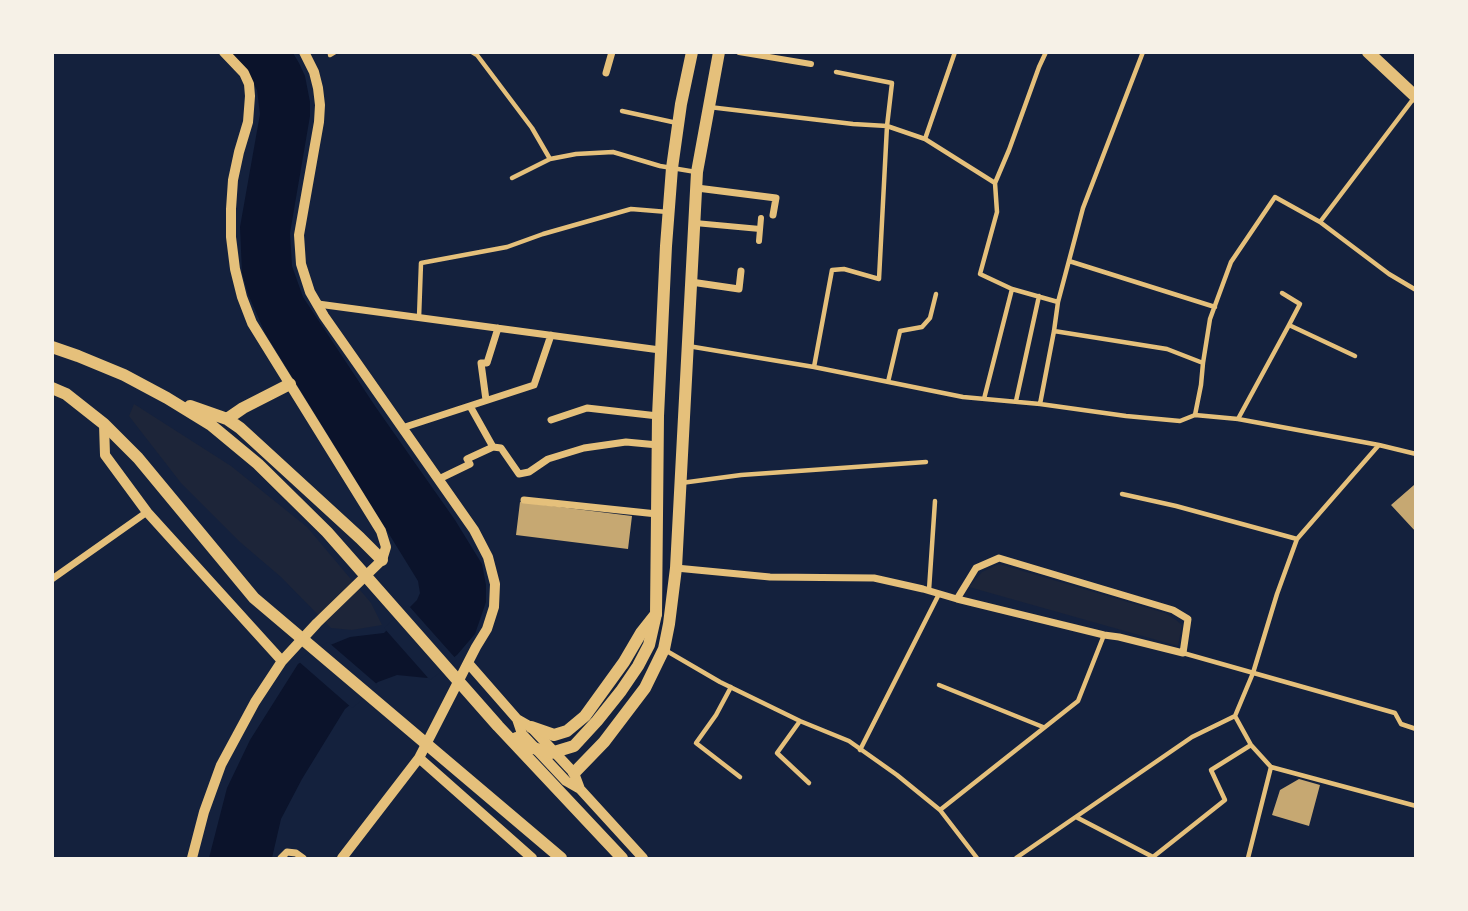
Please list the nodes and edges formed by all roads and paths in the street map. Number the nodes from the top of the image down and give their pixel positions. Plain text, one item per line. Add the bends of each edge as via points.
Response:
1 (224, 52) edge
2 (304, 52) edge
3 (472, 52) edge
4 (612, 52) edge
5 (692, 52) edge
6 (719, 52) edge
7 (739, 52) edge
8 (955, 52) edge
9 (1046, 52) edge
10 (1143, 52) edge
11 (1368, 52) edge
12 (811, 64) dead end
13 (836, 72) dead end
14 (606, 73) dead end
15 (1415, 97) edge
16 (709, 107) junction
17 (622, 111) dead end
18 (678, 123) junction
19 (887, 126) junction
20 (925, 139) junction
21 (550, 159) junction
22 (672, 168) junction
23 (697, 172) junction
24 (512, 178) dead end
25 (995, 183) junction
26 (697, 188) junction
27 (669, 212) junction
28 (773, 215) dead end
29 (761, 218) dead end
30 (1320, 222) junction
31 (695, 223) junction
32 (761, 229) junction
33 (759, 241) dead end
34 (1069, 261) junction
35 (741, 271) dead end
36 (691, 282) junction
37 (1012, 289) junction
38 (1416, 290) edge
39 (1282, 293) dead end
40 (936, 294) dead end
41 (1039, 296) junction
42 (1058, 302) junction
43 (316, 304) junction
44 (1215, 307) junction
45 (419, 317) junction
46 (1289, 325) junction
47 (498, 328) junction
48 (1054, 331) junction
49 (551, 335) junction
50 (688, 346) junction
51 (52, 347) edge
52 (660, 349) junction
53 (1354, 356) dead end
54 (1203, 363) junction
55 (814, 367) junction
56 (888, 382) junction
57 (290, 384) junction
58 (52, 388) edge
59 (167, 398) junction
60 (984, 399) junction
61 (486, 400) junction
62 (1016, 401) junction
63 (1040, 404) junction
64 (470, 406) junction
65 (1195, 415) junction
66 (658, 416) junction
67 (227, 419) junction
68 (1238, 419) junction
69 (551, 420) dead end
70 (104, 424) junction
71 (402, 428) junction
72 (658, 445) junction
73 (1379, 445) junction
74 (493, 447) junction
75 (1416, 454) edge
76 (926, 462) dead end
77 (439, 479) junction
78 (680, 484) junction
79 (1122, 494) dead end
80 (524, 500) dead end
81 (935, 500) dead end
82 (148, 512) junction
83 (657, 514) junction
84 (1297, 539) junction
85 (382, 560) junction
86 (676, 568) junction
87 (52, 579) edge
88 (929, 591) junction
89 (939, 594) junction
90 (957, 599) junction
91 (656, 614) junction
92 (1104, 635) junction
93 (664, 649) junction
94 (1183, 653) junction
95 (282, 661) junction
96 (468, 663) junction
97 (1253, 673) junction
98 (939, 685) dead end
99 (731, 687) junction
100 (1235, 716) junction
101 (517, 719) junction
102 (800, 721) junction
103 (499, 726) junction
104 (531, 727) junction
105 (1044, 727) junction
106 (1416, 729) edge
107 (1251, 745) junction
108 (860, 750) junction
109 (419, 758) junction
110 (1271, 767) junction
111 (574, 773) junction
112 (740, 777) dead end
113 (809, 783) dead end
114 (580, 789) junction
115 (1416, 806) edge
116 (940, 810) junction
117 (1076, 817) junction
118 (1024, 853) junction
119 (192, 858) edge
120 (281, 859) edge
121 (303, 859) edge
122 (342, 859) edge
123 (532, 859) edge
124 (561, 859) edge
125 (622, 859) edge
126 (643, 859) edge
127 (977, 859) edge
128 (1016, 859) edge
129 (1028, 859) edge
130 (1248, 859) edge

1 - 57 street via 244,74 250,96 233,180 235,269 252,323
2 - 43 street via 314,72 320,105 299,235 302,264
3 - 21 lane via 532,128
4 - 14 street
5 - 18 main road
6 - 16 main road
7 - 12 street
8 - 20 lane
9 - 25 lane
10 - 34 lane via 1083,208
11 - 15 main road
13 - 19 lane via 892,83
15 - 30 lane
16 - 19 lane
16 - 23 main road
17 - 18 lane
18 - 22 main road
19 - 20 lane
19 - 55 lane via 879,279 832,270
20 - 25 lane
21 - 22 lane via 613,152
21 - 24 lane
22 - 23 lane
22 - 27 main road
23 - 26 main road
25 - 37 lane via 997,212 981,274
26 - 28 street via 776,198
26 - 31 main road
27 - 45 lane via 631,209 507,247 421,263
27 - 52 main road
29 - 32 street
30 - 38 lane
30 - 44 lane via 1275,197 1231,262
31 - 32 street
31 - 36 main road
32 - 33 street
34 - 42 lane
34 - 44 lane
35 - 36 street via 739,289
36 - 50 main road
37 - 41 lane
37 - 60 lane
39 - 46 lane via 1300,304
40 - 56 lane via 930,318 922,327 900,331
41 - 42 lane
41 - 62 lane
42 - 48 lane
43 - 45 street
43 - 71 street
44 - 54 lane
45 - 47 street
46 - 53 lane
46 - 68 lane
47 - 49 street
47 - 61 street via 487,363 481,363
48 - 54 lane via 1167,349
48 - 63 lane
49 - 52 street
49 - 61 street via 534,385
50 - 55 lane
50 - 78 main road
51 - 59 main road via 124,375
52 - 66 main road
54 - 65 lane
55 - 56 lane
56 - 60 lane
57 - 67 main road
57 - 85 street via 381,531 386,547
58 - 70 main road
59 - 67 main road
59 - 103 main road via 211,425 258,464 327,532
60 - 62 lane
61 - 64 street
62 - 63 lane
63 - 65 lane via 1180,421
64 - 71 street
64 - 74 street
65 - 68 lane
66 - 69 street via 587,408
66 - 72 main road
67 - 85 main road
68 - 73 lane
70 - 82 street via 105,455
70 - 124 main road via 138,458 254,598
71 - 77 street
72 - 74 street via 626,442 584,448 548,458 519,474 501,447
72 - 83 main road
73 - 75 lane
73 - 84 lane
74 - 77 street
76 - 78 lane via 741,475
77 - 96 street via 474,530 495,584 487,629
78 - 86 main road
79 - 84 lane
80 - 83 street
81 - 88 lane
82 - 87 street
82 - 95 street
83 - 91 main road
84 - 97 lane
85 - 95 street
86 - 88 street via 770,577 874,578
86 - 93 main road
88 - 89 street
89 - 90 street
89 - 108 lane
90 - 92 street
90 - 94 street via 976,568 999,558 1173,610 1188,619
91 - 103 main road via 649,645 621,691 574,746 551,752 530,747
91 - 104 main road via 585,716 554,735
92 - 94 street
92 - 105 lane via 1078,701
93 - 99 lane
93 - 111 main road via 645,688
94 - 97 lane
95 - 119 street via 221,765
96 - 101 street
96 - 109 street
97 - 100 lane
97 - 106 lane via 1395,713 1401,724
98 - 105 lane
99 - 102 lane
99 - 112 lane via 696,743
100 - 107 lane
100 - 117 lane via 1192,737
101 - 104 street
101 - 114 street via 522,734 566,781
102 - 108 lane
102 - 113 lane via 777,753
103 - 125 main road
104 - 111 street
105 - 116 lane
107 - 110 lane
107 - 117 lane via 1211,770 1225,800 1153,857
108 - 116 lane
109 - 122 street
109 - 123 street
110 - 115 lane
110 - 130 lane
111 - 114 street
114 - 126 street
116 - 127 lane
117 - 118 lane
118 - 128 lane
118 - 129 lane
120 - 121 street via 287,852

